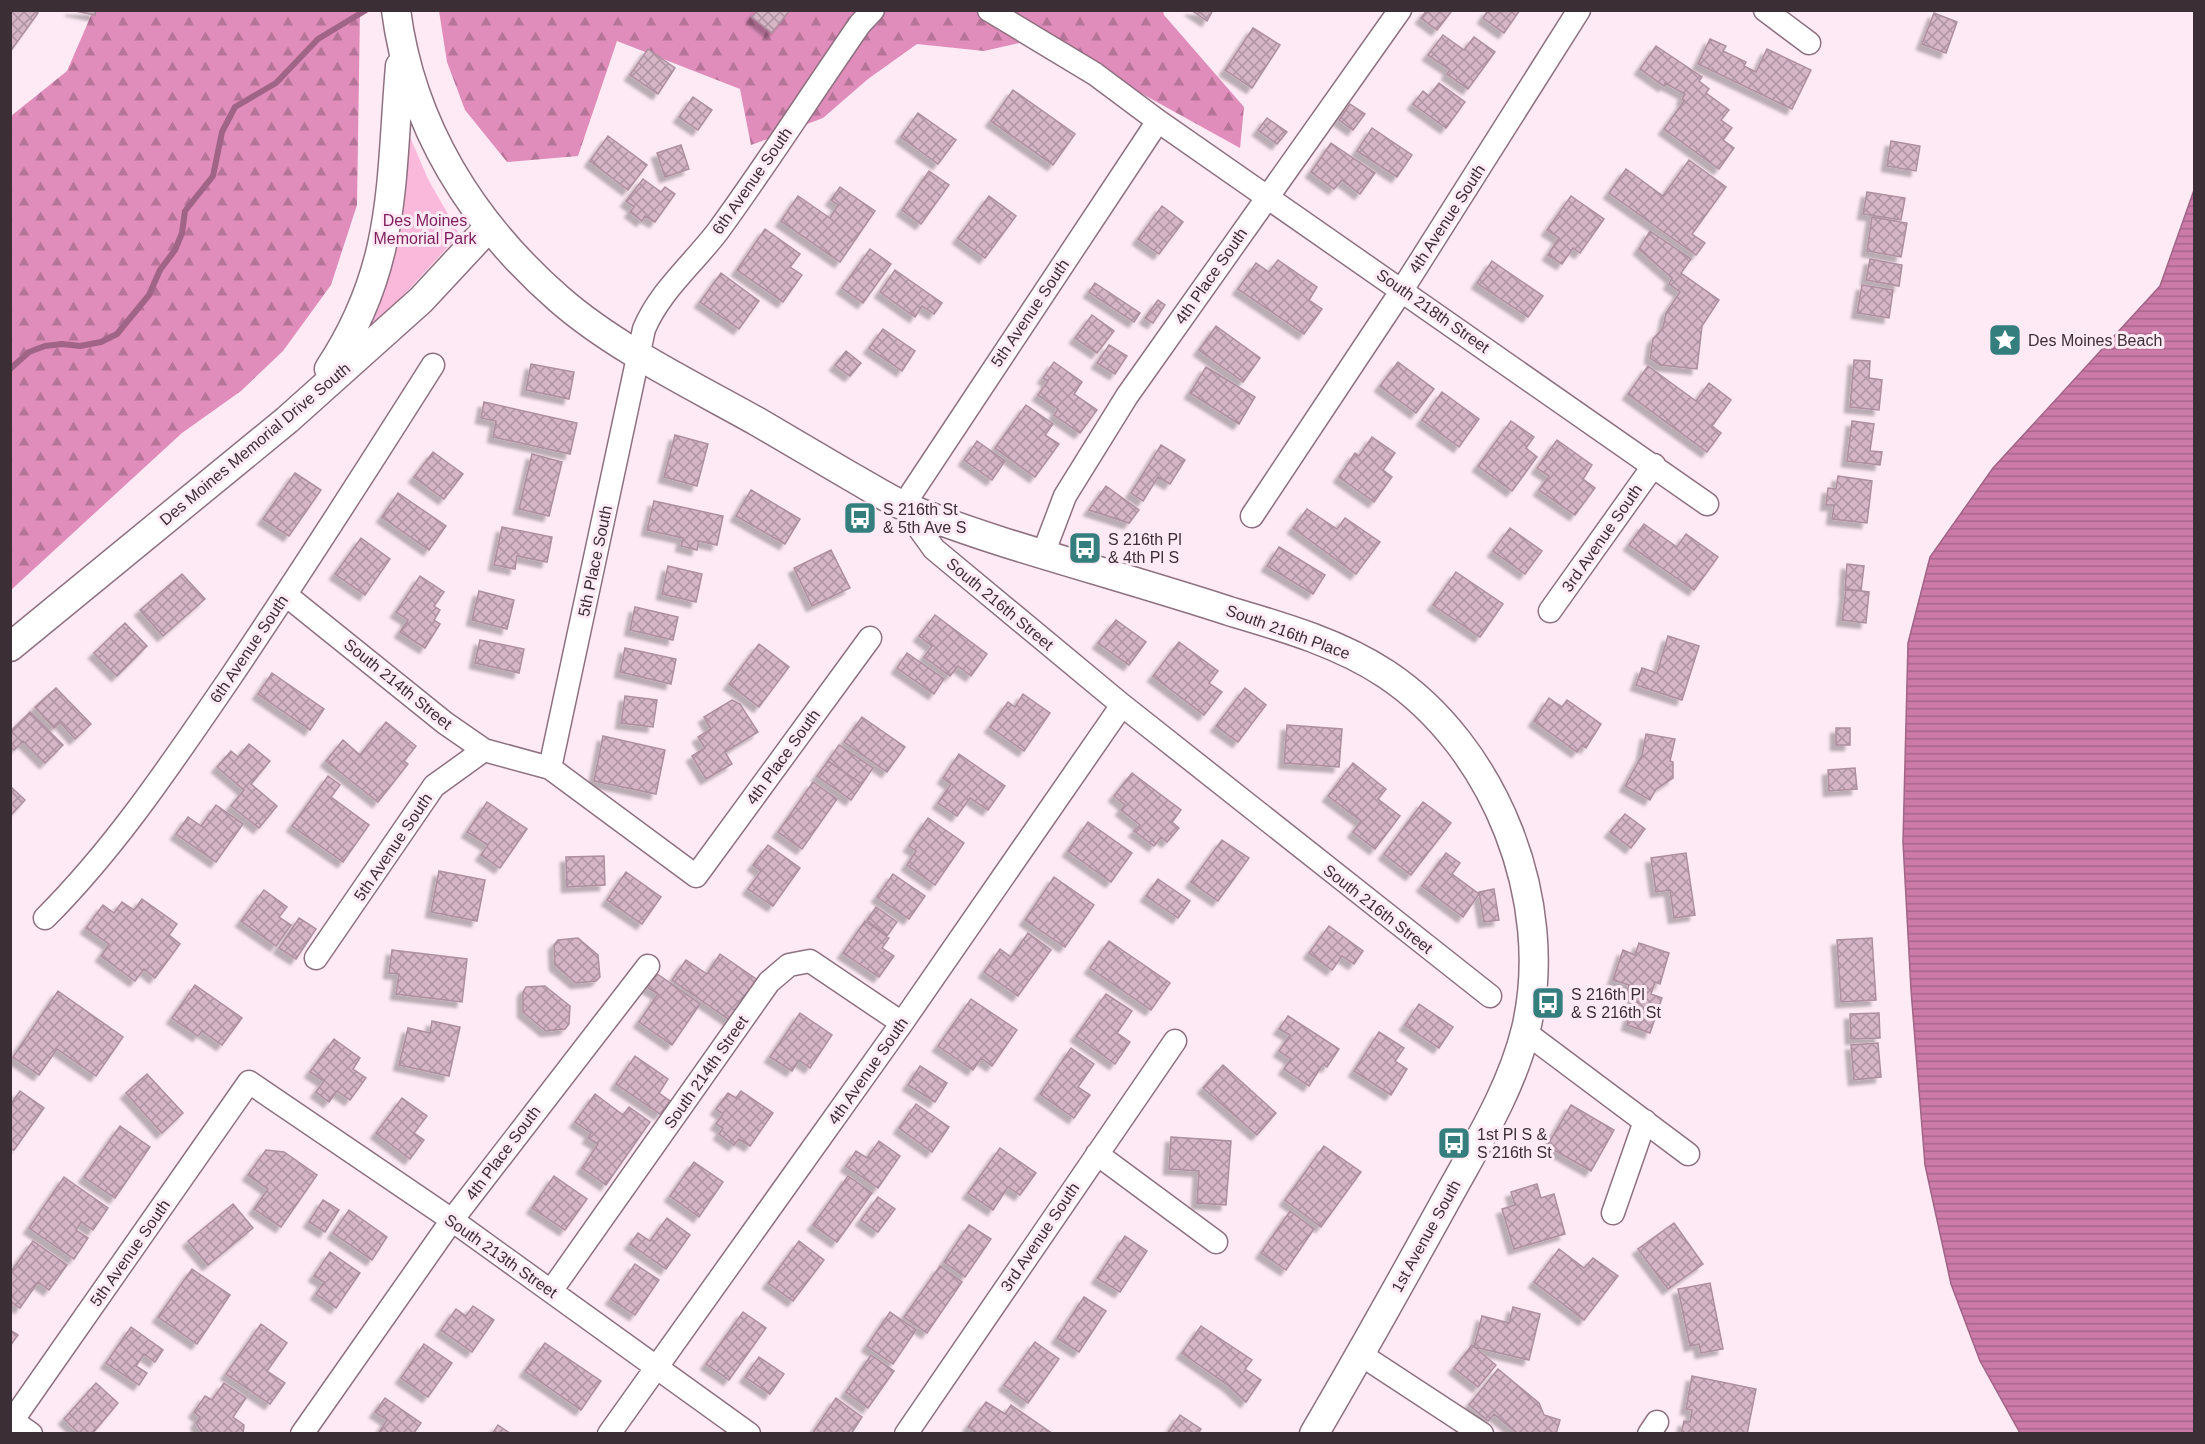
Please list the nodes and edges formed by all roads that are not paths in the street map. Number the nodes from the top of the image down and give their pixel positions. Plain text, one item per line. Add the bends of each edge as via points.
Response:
1 (396, 10) edge
2 (873, 10) edge
3 (989, 10) edge
4 (1400, 10) edge
5 (1580, 10) edge
6 (1765, 10) edge
7 (1809, 43) dead end
8 (401, 52) junction
9 (1158, 121) junction
10 (1268, 197) junction
11 (489, 228) junction
12 (1402, 290) junction
13 (639, 354) junction
14 (433, 365) dead end
15 (287, 420) junction
16 (1654, 465) junction
17 (1707, 504) dead end
18 (903, 506) junction
19 (1252, 516) dead end
20 (1042, 554) junction
21 (286, 595) junction
22 (1550, 611) dead end
23 (870, 638) dead end
24 (10, 647) edge
25 (1122, 705) junction
26 (484, 750) junction
27 (550, 768) junction
28 (696, 876) joint
29 (45, 918) dead end
30 (316, 958) dead end
31 (648, 966) dead end
32 (1490, 996) dead end
33 (902, 1023) junction
34 (1525, 1032) junction
35 (1175, 1041) dead end
36 (249, 1082) joint
37 (1645, 1121) junction
38 (1098, 1154) junction
39 (1688, 1154) dead end
40 (1613, 1214) dead end
41 (452, 1220) junction
42 (1216, 1242) dead end
43 (551, 1292) junction
44 (1360, 1354) junction
45 (656, 1367) junction
46 (16, 1424) edge
47 (302, 1434) edge
48 (609, 1434) edge
49 (749, 1434) edge
50 (906, 1434) edge
51 (1314, 1434) edge
52 (1482, 1434) edge

1 - 8 main road
2 - 13 street, 6th Avenue South via 771,159 651,312
3 - 9 street via 1095,74
4 - 10 street, 4th Place South
5 - 12 street, 4th Avenue South
6 - 7 street
8 - 11 main road, South 216th Street via 422,116 451,171
8 - 15 main road via 392,195 386,236 369,296 351,335 325,375
9 - 10 street, South 218th Street
9 - 18 street, 5th Avenue South
10 - 12 street, South 218th Street
10 - 20 street, 4th Place South via 1127,396 1065,496
11 - 13 main road, South 216th Street via 559,299
11 - 15 main road, Des Moines Memorial Drive South via 421,300
12 - 16 street, South 218th Street
12 - 19 street, 4th Avenue South
13 - 18 main road, South 216th Street
13 - 27 street, 5th Place South
14 - 21 street, 6th Avenue South
15 - 24 main road, Des Moines Memorial Drive South
16 - 17 street, South 218th Street
16 - 22 street, 3rd Avenue South
18 - 20 main road, South 216th Place
18 - 25 street, South 216th Street via 934,549
20 - 34 main road, South 216th Place via 1295,631 1356,656 1391,677 1427,709 1460,745 1497,801 1512,836 1531,910 1533,987
21 - 26 street, South 214th Street
21 - 29 street, 6th Avenue South via 156,785 85,878
23 - 28 street, 4th Place South
25 - 32 street, South 216th Street
25 - 33 street, 4th Avenue South
26 - 27 street, South 214th Street
26 - 30 street, 5th Avenue South via 434,786
27 - 28 street, South 214th Street
31 - 41 street, 4th Place South
33 - 43 street, South 214th Street via 810,961 789,965 770,982
33 - 45 street, 4th Avenue South
34 - 37 street
34 - 44 main road, 1st Avenue South via 1492,1117
35 - 38 street, 3rd Avenue South
36 - 41 street, South 213th Street
36 - 46 street, 5th Avenue South
37 - 39 street
37 - 40 street
38 - 42 street
38 - 50 street, 3rd Avenue South
41 - 43 street, South 213th Street
41 - 47 street, 4th Place South
43 - 45 street, South 213th Street
44 - 51 main road, 1st Avenue South
44 - 52 street
45 - 48 street, 4th Avenue South
45 - 49 street, South 213th Street

